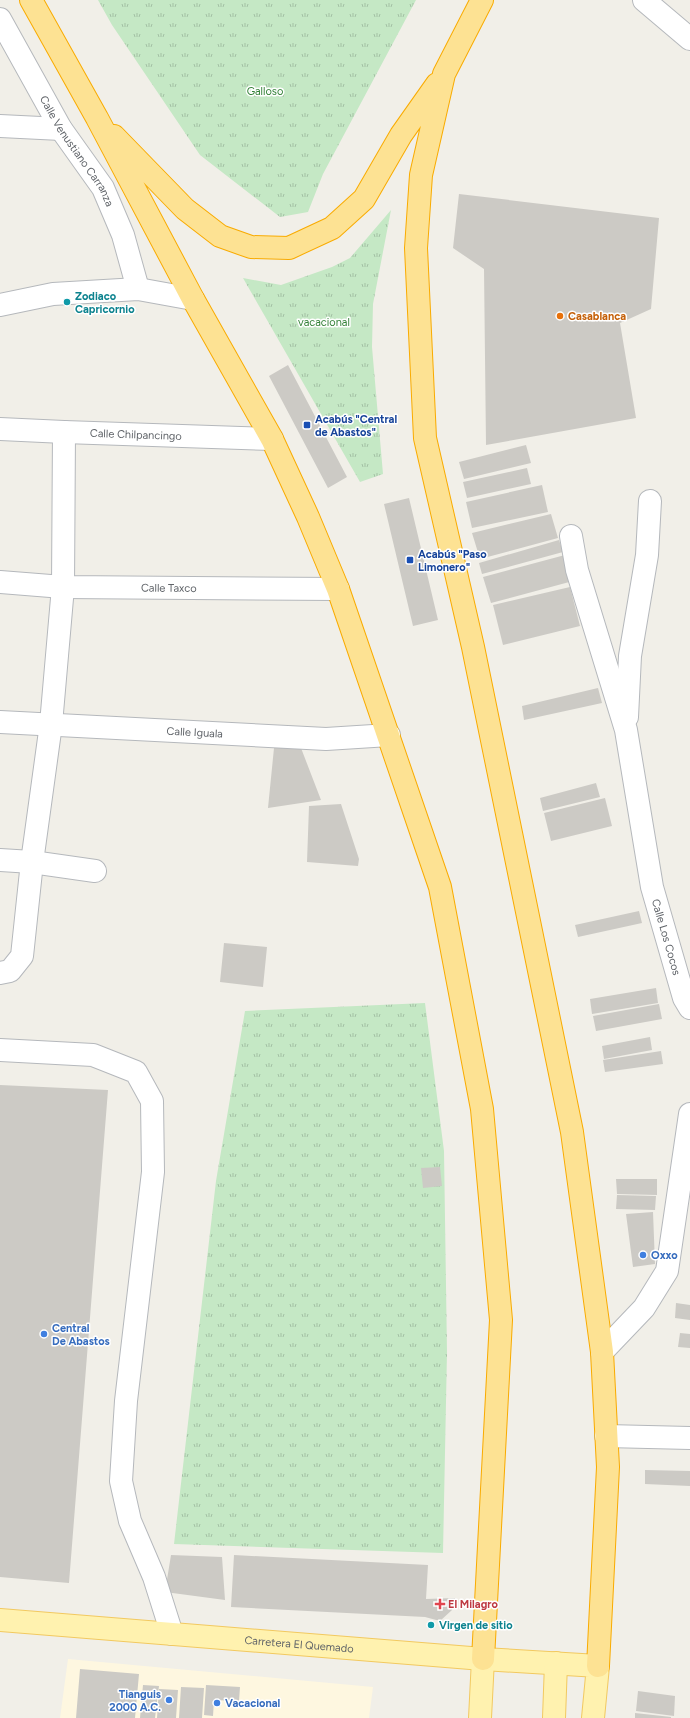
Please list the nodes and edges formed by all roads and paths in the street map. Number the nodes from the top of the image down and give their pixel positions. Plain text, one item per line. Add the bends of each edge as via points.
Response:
1 (31, 0) edge
2 (482, 0) edge
3 (644, 0) edge
4 (0, 19) edge
5 (690, 39) edge
6 (444, 74) junction
7 (97, 118) junction
8 (0, 126) edge
9 (61, 129) junction
10 (138, 289) junction
11 (193, 299) junction
12 (0, 305) edge
13 (0, 429) edge
14 (64, 432) junction
15 (272, 439) junction
16 (650, 501) dead end
17 (572, 536) dead end
18 (0, 582) edge
19 (63, 587) junction
20 (338, 589) junction
21 (0, 722) edge
22 (51, 724) junction
23 (626, 730) junction
24 (389, 735) junction
25 (0, 860) edge
26 (32, 862) junction
27 (95, 871) dead end
28 (0, 972) edge
29 (690, 1008) edge
30 (0, 1050) edge
31 (689, 1123) edge
32 (602, 1352) junction
33 (606, 1436) junction
34 (690, 1438) edge
35 (0, 1620) edge
36 (172, 1634) junction
37 (483, 1659) junction
38 (556, 1663) junction
39 (598, 1666) junction
40 (480, 1718) edge
41 (554, 1718) edge
42 (593, 1718) edge

1 - 7 highway
2 - 6 highway
3 - 5 street
4 - 9 street, Calle Venustiano Carranza
6 - 7 highway via 402,135 364,199 332,228 289,248 251,247 220,236 186,209
6 - 32 highway via 421,176 416,248 425,438 473,647 572,1132
7 - 11 highway
8 - 9 street
9 - 10 street, Calle Venustiano Carranza via 103,188 123,235
10 - 11 street
10 - 12 street via 53,294
11 - 15 highway
13 - 14 street, Calle Chilpancingo
14 - 15 street, Calle Chilpancingo
14 - 19 street
15 - 20 highway
16 - 23 street via 647,555 630,656
17 - 23 street via 577,570
18 - 19 street, Calle Taxco
19 - 20 street, Calle Taxco
19 - 22 street
20 - 24 highway
21 - 22 street, Calle Iguala
22 - 24 street, Calle Iguala via 326,739
22 - 26 street
23 - 29 street, Calle Los Cocos via 652,888 684,998
24 - 37 highway via 440,887 482,1109 501,1320
25 - 26 street
26 - 27 street
26 - 28 street via 22,956 10,971
30 - 36 street via 93,1055 136,1072 152,1101 153,1172 126,1401 121,1481 130,1521 154,1577
31 - 32 street via 667,1271 644,1308
32 - 33 highway
33 - 34 street
33 - 39 highway via 608,1468
35 - 36 main road, Carretera El Quemado
36 - 37 main road, Carretera El Quemado
37 - 38 main road, Carretera El Quemado
37 - 40 main road
38 - 39 main road, Carretera El Quemado
38 - 41 main road
39 - 42 main road

